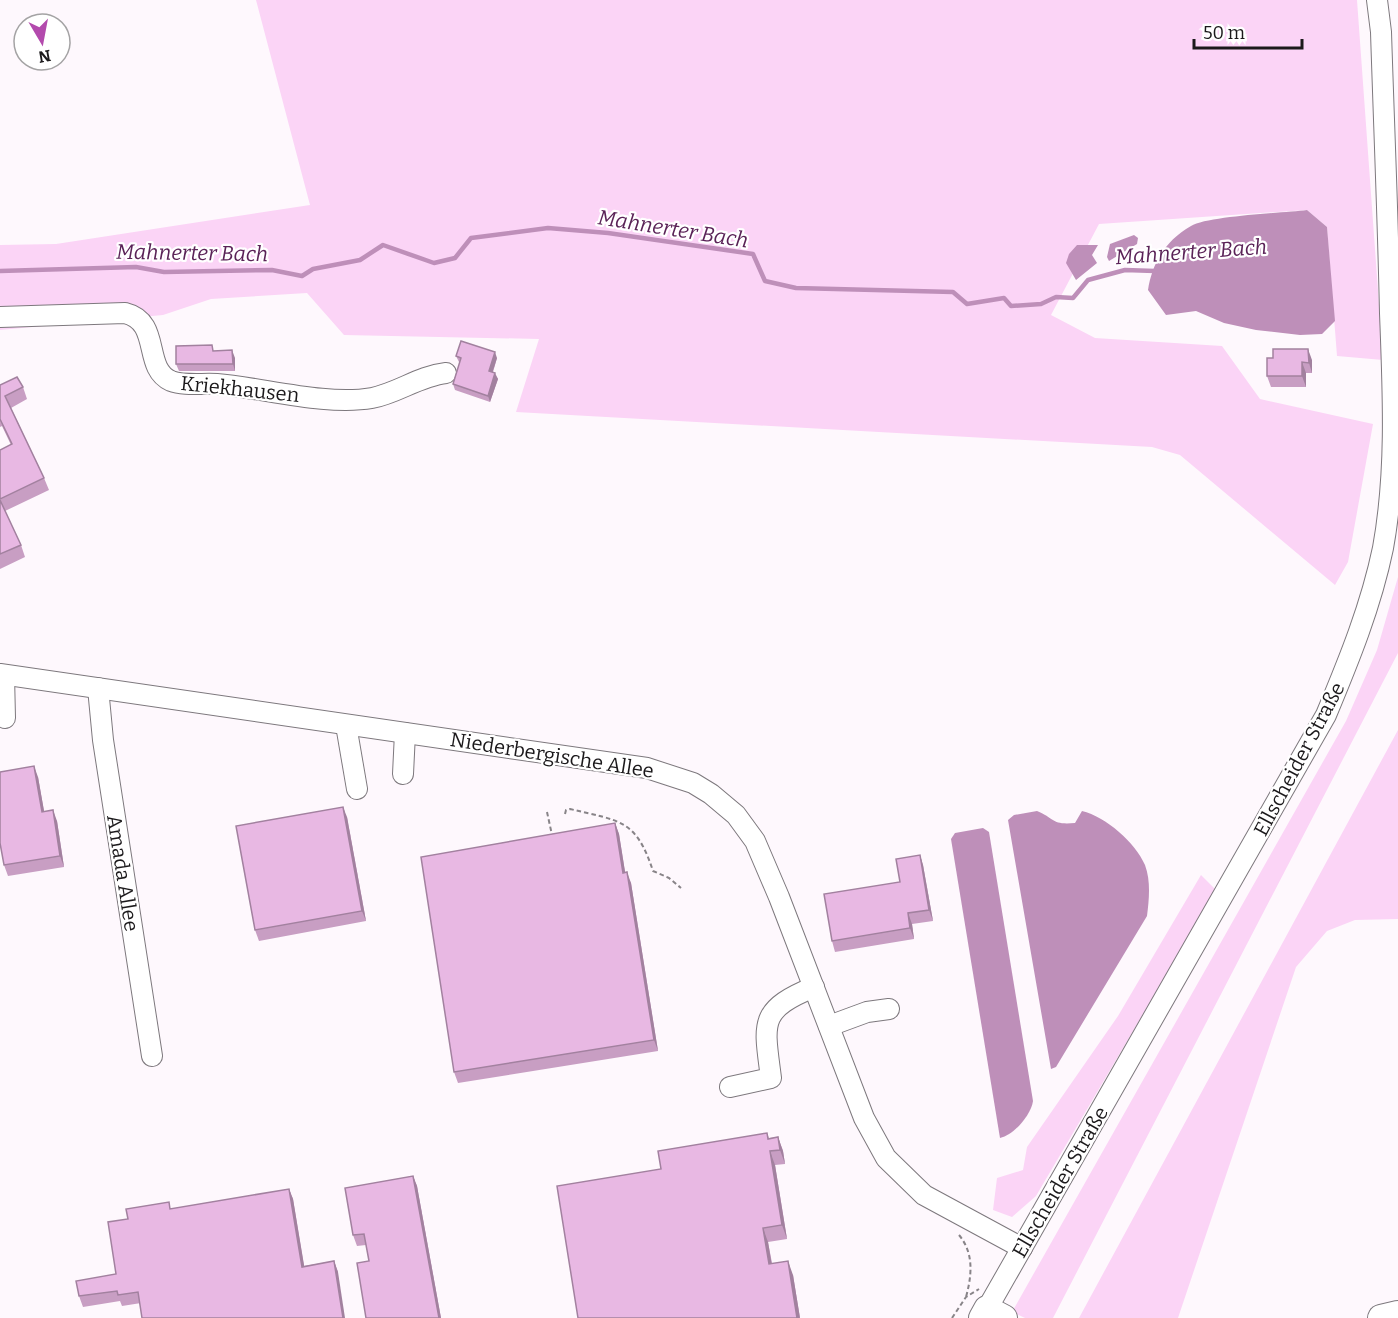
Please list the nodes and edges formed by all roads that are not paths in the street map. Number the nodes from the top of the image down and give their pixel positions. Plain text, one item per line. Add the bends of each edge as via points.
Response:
1 (1377, 0) edge
2 (1393, 265) edge
3 (0, 317) edge
4 (446, 373) dead end
5 (2, 675) edge
6 (106, 689) junction
7 (5, 718) dead end
8 (346, 725) junction
9 (405, 733) junction
10 (403, 774) dead end
11 (357, 789) dead end
12 (813, 987) junction
13 (889, 1009) dead end
14 (829, 1026) junction
15 (157, 1055) dead end
16 (730, 1087) dead end
17 (1022, 1248) junction
18 (985, 1311) edge
19 (1398, 1314) edge
20 (1381, 1318) edge

1 - 2 street, Ellscheider Straße
2 - 17 street, Ellscheider Straße via 1392,475 1381,558 1356,643 1326,715
3 - 4 street, Kriekhausen via 137,315 144,323 158,368 178,383 369,399 418,379
5 - 6 street, Niederbergische Allee
5 - 7 street
6 - 8 street, Niederbergische Allee
6 - 15 street, Amada Allee
8 - 9 street, Niederbergische Allee
8 - 11 street
9 - 10 street
9 - 12 street, Niederbergische Allee via 647,768 711,794 736,815 767,864
12 - 14 street, Niederbergische Allee
12 - 16 street via 780,1004 770,1015 766,1028 773,1087
13 - 14 street via 867,1012
14 - 17 street, Niederbergische Allee via 864,1118 886,1158 924,1195
17 - 18 street, Ellscheider Straße
19 - 20 main road

